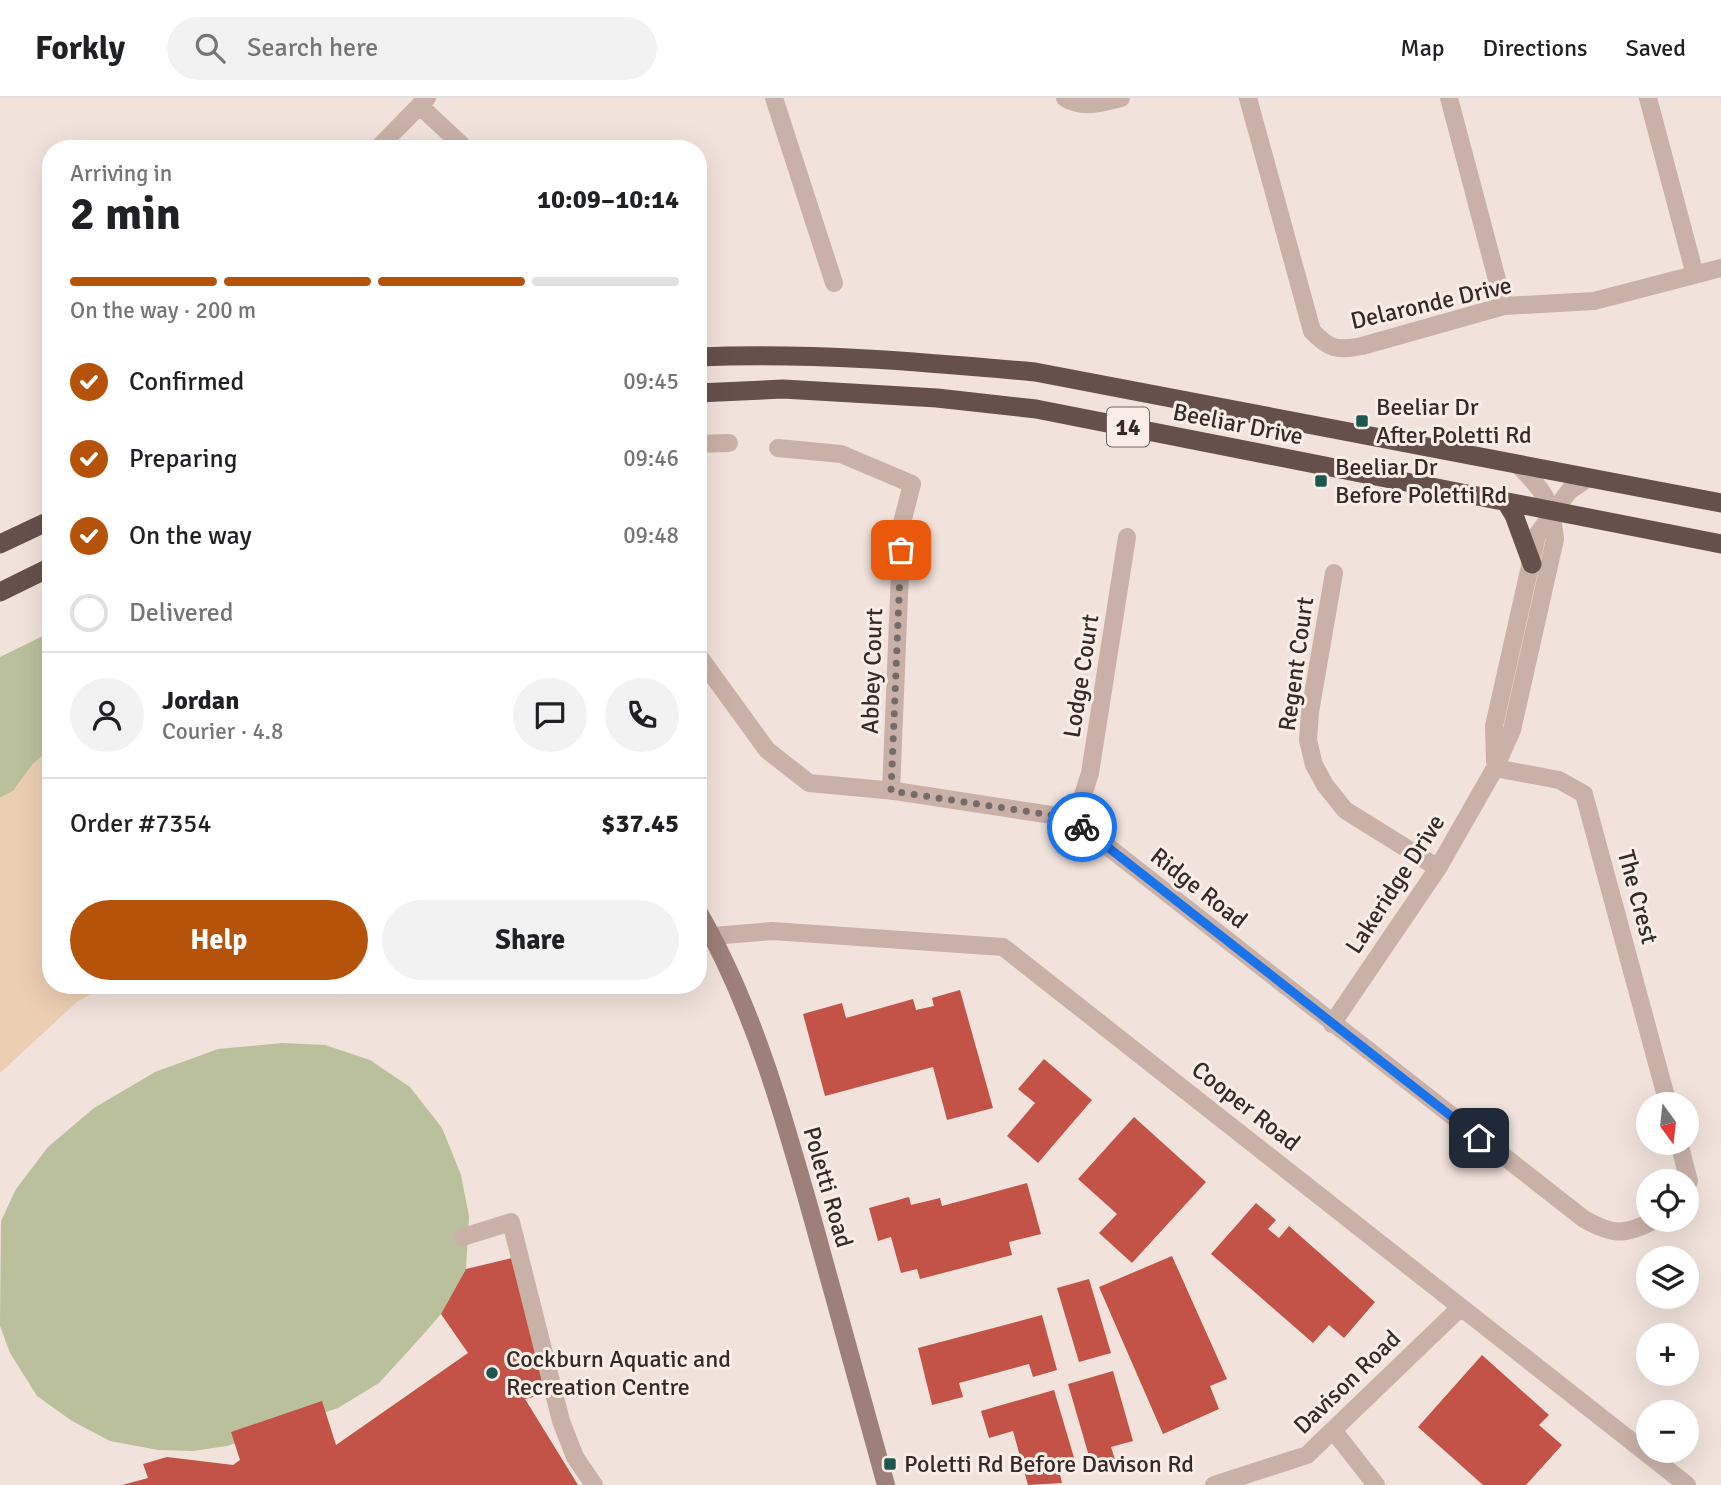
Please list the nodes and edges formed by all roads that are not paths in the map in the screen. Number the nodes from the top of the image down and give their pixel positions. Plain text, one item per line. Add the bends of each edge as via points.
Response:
1 (774, 98) edge
2 (1065, 98) edge
3 (1121, 98) edge
4 (1248, 98) edge
5 (1449, 98) edge
6 (1648, 98) edge
7 (424, 102) edge
8 (386, 140) edge
9 (458, 140) edge
10 (1721, 268) edge
11 (1695, 275) junction
12 (834, 283) dead end
13 (1504, 306) junction
14 (707, 357) edge
15 (707, 393) edge
16 (729, 443) dead end
17 (707, 444) edge
18 (778, 448) dead end
19 (1518, 465) junction
20 (1588, 478) junction
21 (1506, 502) junction
22 (1721, 503) edge
23 (1552, 511) junction
24 (42, 524) edge
25 (1127, 537) dead end
26 (0, 544) edge
27 (1721, 544) edge
28 (1532, 564) junction
29 (42, 571) edge
30 (1334, 573) dead end
31 (0, 592) edge
32 (707, 667) edge
33 (1495, 768) junction
34 (891, 791) junction
35 (1071, 818) junction
36 (1438, 868) junction
37 (707, 926) edge
38 (713, 936) junction
39 (1332, 1024) junction
40 (1665, 1092) edge
41 (1636, 1228) edge
42 (463, 1237) dead end
43 (1461, 1307) junction
44 (1333, 1430) junction
45 (594, 1485) edge
46 (886, 1485) edge
47 (1214, 1485) edge
48 (1376, 1485) edge
49 (1687, 1485) edge

1 - 12 street
2 - 3 street via 1093,104
4 - 13 street, Delaronde Drive via 1312,331 1321,340 1332,348 1362,346
5 - 13 street
6 - 11 street
7 - 8 street
7 - 9 street
10 - 11 street, Delaronde Drive
11 - 13 street, Delaronde Drive via 1594,301
14 - 19 highway, Beeliar Drive / 14 via 780,356 1035,372
15 - 21 highway, Beeliar Drive / 14 via 783,389 1036,409
16 - 17 street
18 - 34 street, Abbey Court via 841,454 912,484 902,523
19 - 20 highway, Beeliar Drive / 14
19 - 23 street, Lakeridge Drive via 1542,489
20 - 22 highway, Beeliar Drive / 14
20 - 23 street
21 - 23 highway, Beeliar Drive / 14
21 - 28 highway
23 - 27 highway, Beeliar Drive / 14
23 - 28 street via 1537,535
23 - 33 street, Lakeridge Drive via 1555,539 1512,730
24 - 26 highway
25 - 35 street, Lodge Court via 1090,773
28 - 33 street via 1494,726
29 - 31 highway
30 - 36 street, Regent Court via 1310,712 1308,740 1314,765 1345,810
32 - 34 street, Ridge Road via 767,750 808,783
33 - 36 street, Lakeridge Drive
33 - 40 street, The Crest via 1559,780 1584,794
34 - 35 street, Ridge Road
35 - 39 street, Ridge Road
36 - 39 street, Lakeridge Drive
37 - 38 main road, Poletti Road
38 - 43 street, Cooper Road via 772,931 1003,947
38 - 46 main road, Poletti Road via 783,1117
39 - 41 street, Ridge Road via 1584,1219 1620,1234
42 - 45 street via 511,1222 564,1432
43 - 44 street, Davison Road
43 - 49 street, Cooper Road
44 - 47 street, Davison Road via 1307,1455
44 - 48 street

